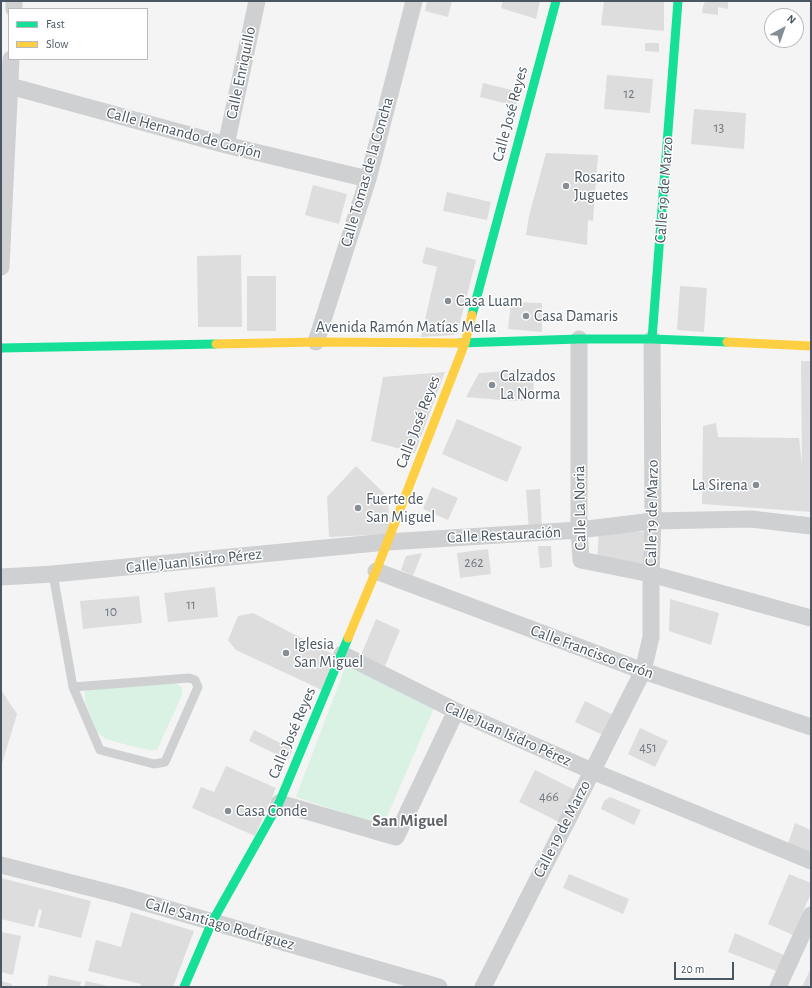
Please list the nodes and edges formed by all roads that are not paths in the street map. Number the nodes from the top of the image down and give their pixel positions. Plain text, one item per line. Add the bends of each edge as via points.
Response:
1 (257, 1) edge
2 (414, 1) edge
3 (556, 1) edge
4 (678, 1) edge
5 (11, 60) edge
6 (5, 86) edge
7 (226, 146) junction
8 (368, 179) junction
9 (1, 267) edge
10 (579, 339) junction
11 (652, 340) junction
12 (316, 342) junction
13 (465, 343) junction
14 (811, 346) edge
15 (1, 348) edge
16 (653, 520) junction
17 (811, 526) edge
18 (579, 530) junction
19 (387, 542) junction
20 (376, 571) junction
21 (53, 574) junction
22 (651, 574) junction
23 (1, 577) edge
24 (811, 618) edge
25 (342, 654) junction
26 (643, 671) junction
27 (73, 687) junction
28 (456, 711) junction
29 (811, 726) edge
30 (592, 771) junction
31 (279, 803) junction
32 (811, 861) edge
33 (1, 865) edge
34 (811, 915) edge
35 (212, 922) junction
36 (184, 987) edge
37 (439, 987) edge
38 (483, 987) edge
39 (778, 987) edge

1 - 7 street, Calle Enriquillo
2 - 8 street, Calle Tomas de la Concha
3 - 13 main road, Calle José Reyes
4 - 11 main road, Calle 19 de Marzo
5 - 6 street
6 - 7 street, Calle Hernando de Gorjón
6 - 9 street
7 - 8 street, Calle Hernando de Gorjón
8 - 12 street, Calle Tomas de la Concha
10 - 11 main road, Avenida Ramón Matías Mella
10 - 13 main road, Avenida Ramón Matías Mella
10 - 18 street, Calle La Noria
11 - 14 main road, Avenida Ramón Matías Mella
11 - 16 street, Calle 19 de Marzo
12 - 13 main road, Avenida Ramón Matías Mella
12 - 15 main road, Avenida Ramón Matías Mella
13 - 19 main road, Calle José Reyes
16 - 17 street, Calle Restauración via 750,519
16 - 18 street, Calle Restauración
16 - 22 street, Calle 19 de Marzo
18 - 19 street, Calle Restauración
18 - 22 street, Calle La Noria via 581,560
19 - 20 main road, Calle José Reyes
19 - 21 street, Calle Juan Isidro Pérez
20 - 25 main road, Calle José Reyes
20 - 26 street, Calle Francisco Cerón
21 - 23 street, Calle Juan Isidro Pérez
21 - 27 lane
22 - 24 street, Calle La Noria
22 - 26 street, Calle 19 de Marzo via 651,637
25 - 28 street, Calle Juan Isidro Pérez
25 - 31 main road, Calle José Reyes
26 - 29 street, Calle Francisco Cerón
26 - 30 street, Calle 19 de Marzo
27 - 27 lane via 100,750 154,764 165,762 198,687 196,680 189,678
28 - 30 street, Calle Juan Isidro Pérez
28 - 31 street via 396,837
30 - 32 street, Calle Juan Isidro Pérez
30 - 38 street, Calle 19 de Marzo
31 - 35 main road, Calle José Reyes
33 - 35 street, Calle Santiago Rodríguez via 119,894
34 - 39 street
35 - 36 main road, Calle José Reyes
35 - 37 street, Calle Santiago Rodríguez

